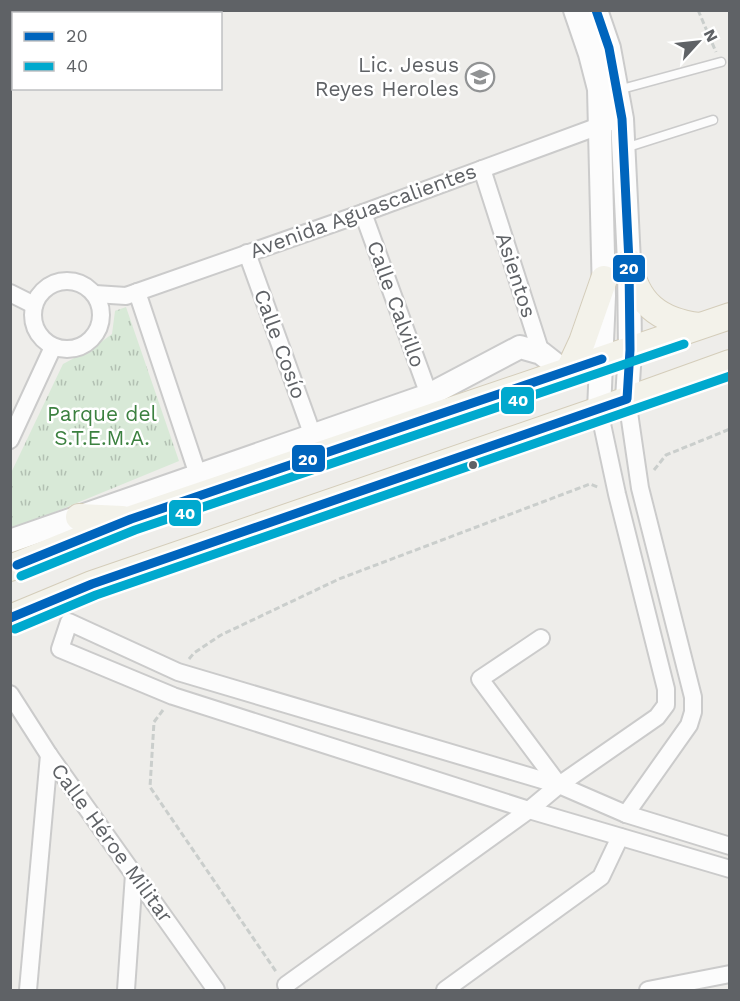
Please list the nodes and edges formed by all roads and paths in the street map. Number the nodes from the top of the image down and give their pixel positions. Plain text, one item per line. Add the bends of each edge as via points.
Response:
1 (574, 10) edge
2 (596, 10) edge
3 (698, 10) edge
4 (721, 62) joint
5 (618, 90) junction
6 (622, 119) junction
7 (713, 120) dead end
8 (599, 125) junction
9 (623, 148) junction
10 (482, 169) junction
11 (363, 213) junction
12 (246, 253) junction
13 (629, 262) junction
14 (604, 279) junction
15 (10, 293) edge
16 (95, 294) junction
17 (131, 294) junction
18 (34, 305) junction
19 (729, 316) edge
20 (102, 320) junction
21 (699, 327) junction
22 (53, 347) junction
23 (630, 350) junction
24 (541, 353) junction
25 (602, 359) junction
26 (729, 363) edge
27 (566, 371) junction
28 (429, 395) junction
29 (627, 399) junction
30 (598, 410) junction
31 (729, 429) edge
32 (312, 436) junction
33 (10, 440) edge
34 (198, 475) junction
35 (640, 488) junction
36 (617, 494) junction
37 (79, 517) junction
38 (131, 519) junction
39 (10, 541) edge
40 (10, 568) edge
41 (10, 618) edge
42 (541, 638) dead end
43 (178, 672) junction
44 (10, 694) edge
45 (173, 696) junction
46 (49, 755) junction
47 (559, 785) junction
48 (529, 810) junction
49 (626, 814) junction
50 (620, 837) junction
51 (729, 846) edge
52 (729, 869) edge
53 (134, 874) junction
54 (729, 974) edge
55 (286, 985) joint
56 (28, 990) edge
57 (126, 990) edge
58 (216, 990) edge
59 (445, 990) edge
60 (648, 990) edge

1 - 8 street via 599,89
2 - 5 street
3 - 4 path
4 - 5 lane
5 - 6 street
6 - 8 street, Avenida Aguascalientes
6 - 9 street
7 - 9 lane
8 - 10 street, Avenida Aguascalientes
8 - 14 street
9 - 13 street
10 - 11 street, Avenida Aguascalientes
10 - 24 street, Asientos
11 - 12 street, Avenida Aguascalientes
11 - 28 street, Calle Calvillo
12 - 17 street, Avenida Aguascalientes
12 - 32 street, Calle Cosío
13 - 21 main road via 634,283 654,310 670,320
13 - 23 street
14 - 25 street
14 - 27 main road via 582,342
15 - 18 street
16 - 17 street, Avenida Aguascalientes
16 - 18 street via 80,283 61,280 44,289
16 - 20 street
17 - 20 street, Avenida Aguascalientes
17 - 34 street
18 - 22 street via 34,325
19 - 21 main road
20 - 22 street via 93,339 84,345 63,350
21 - 23 main road
22 - 33 street
23 - 25 main road
23 - 29 street
24 - 27 street
24 - 28 street via 520,347
25 - 27 main road
25 - 30 street
26 - 29 main road
27 - 38 main road
28 - 32 street
29 - 30 main road
29 - 35 street
30 - 36 street
30 - 41 main road via 92,584
31 - 35 path via 666,455
32 - 34 street
34 - 37 street
35 - 49 street via 693,697 693,712 689,725
36 - 43 path via 590,484 339,579 221,635 194,653
36 - 47 street via 666,689 666,705 657,717
37 - 38 main road
37 - 39 street
38 - 40 main road
42 - 47 street via 480,679
43 - 45 street
43 - 45 street via 69,622 60,650
43 - 47 street
44 - 46 street, Calle Héroe Militar
45 - 48 street
45 - 55 path via 154,722 150,787
46 - 53 street, Calle Héroe Militar
46 - 56 street
47 - 48 street
47 - 49 street
48 - 50 street
48 - 55 street
49 - 51 street
50 - 52 street
50 - 59 street via 601,877
53 - 57 street
53 - 58 street, Calle Héroe Militar
54 - 60 street

